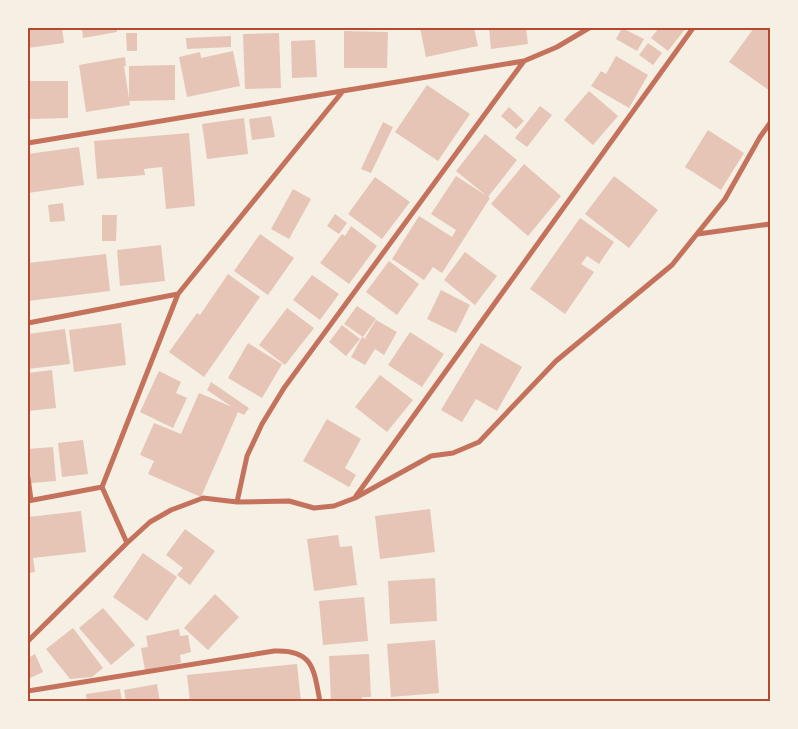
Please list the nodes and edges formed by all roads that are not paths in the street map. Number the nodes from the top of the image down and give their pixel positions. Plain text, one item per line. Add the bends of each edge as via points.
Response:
1 (589, 28) edge
2 (693, 28) edge
3 (524, 61) junction
4 (343, 91) junction
5 (770, 123) edge
6 (28, 143) edge
7 (770, 224) edge
8 (698, 234) junction
9 (178, 294) junction
10 (28, 323) edge
11 (28, 477) edge
12 (102, 487) junction
13 (355, 498) junction
14 (29, 500) edge
15 (237, 502) junction
16 (127, 543) junction
17 (28, 641) edge
18 (28, 691) edge
19 (320, 702) edge

1 - 3 street
2 - 13 street
3 - 4 street
3 - 15 street via 284,388 247,456
4 - 6 street
4 - 9 street
5 - 8 street via 725,199
7 - 8 street
8 - 13 street via 672,265 556,361 479,442 453,453 431,456
9 - 10 street
9 - 12 street
11 - 14 street
12 - 14 street
12 - 16 street
13 - 15 street via 334,506 314,508 289,501
15 - 16 street via 202,498 150,522
16 - 17 street
18 - 19 street via 289,650 302,655 311,665

